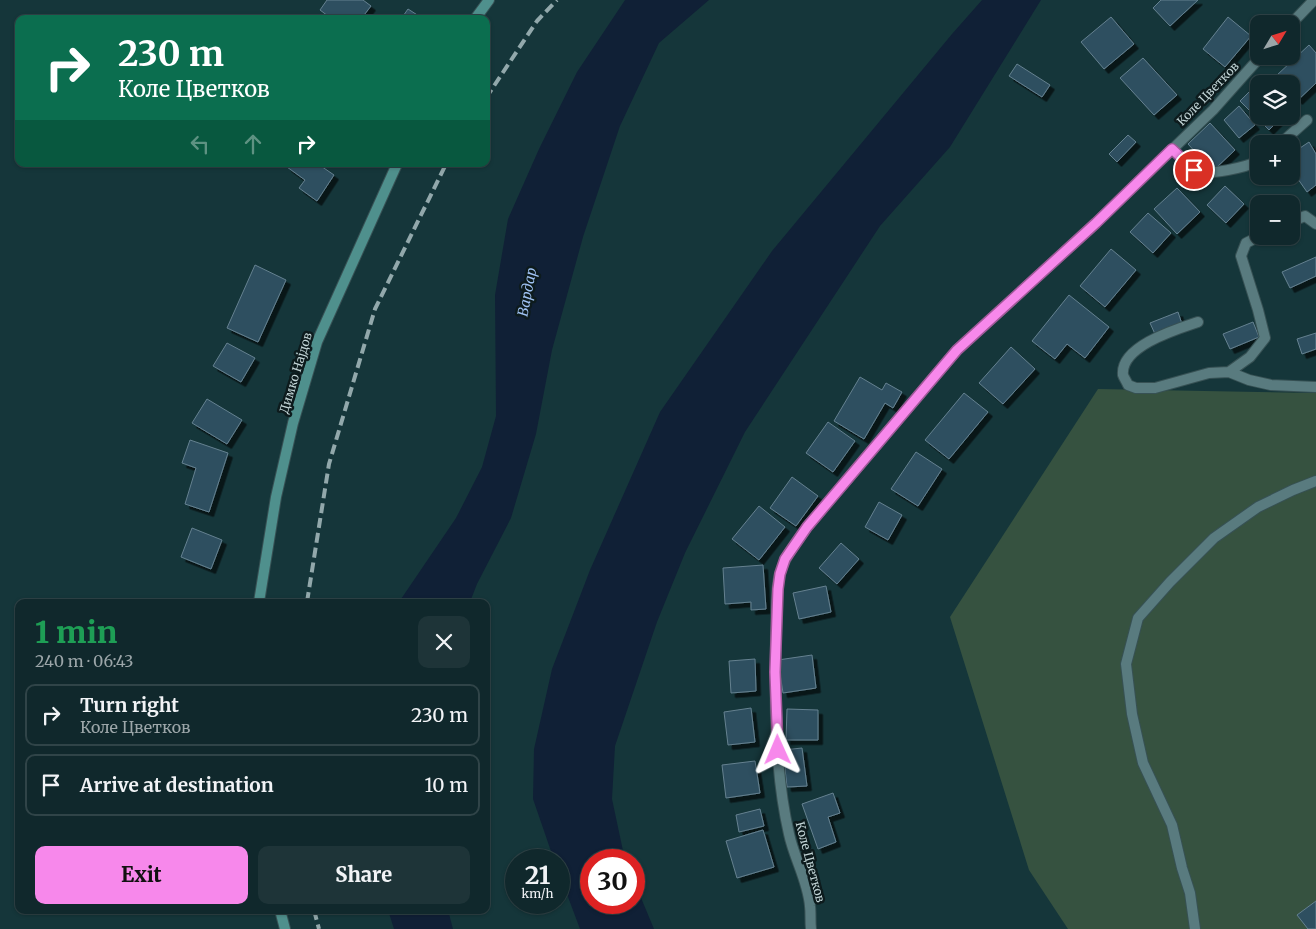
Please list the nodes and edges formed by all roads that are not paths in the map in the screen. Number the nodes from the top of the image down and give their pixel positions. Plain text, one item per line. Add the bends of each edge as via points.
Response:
1 (489, 0) edge
2 (1314, 0) edge
3 (478, 15) edge
4 (1300, 15) edge
5 (1253, 65) edge
6 (1307, 120) dead end
7 (1290, 135) edge
8 (1172, 149) junction
9 (1250, 165) edge
10 (396, 167) edge
11 (1300, 218) edge
12 (1316, 224) edge
13 (1250, 241) edge
14 (1198, 322) dead end
15 (1230, 372) junction
16 (1316, 387) edge
17 (1316, 481) edge
18 (259, 599) edge
19 (281, 914) edge
20 (285, 929) edge
21 (811, 929) edge
22 (1195, 929) edge

1 - 3 main road
2 - 4 street
5 - 8 street, Коле Цветков
6 - 7 street
8 - 9 street via 1198,172
8 - 21 street, Коле Цветков via 957,350 813,520 785,559 778,589 775,672 778,750 788,833 807,891
10 - 18 main road, Димко Најдов via 317,342 276,497
11 - 12 street via 1305,216
13 - 15 street via 1241,256 1265,338 1250,357
14 - 15 street via 1172,331 1130,354 1123,376 1128,385 1155,388 1210,373
15 - 16 street via 1271,386
17 - 22 street via 1258,508 1214,538 1138,618 1126,664 1132,714 1143,762 1172,825 1190,893
19 - 20 main road

